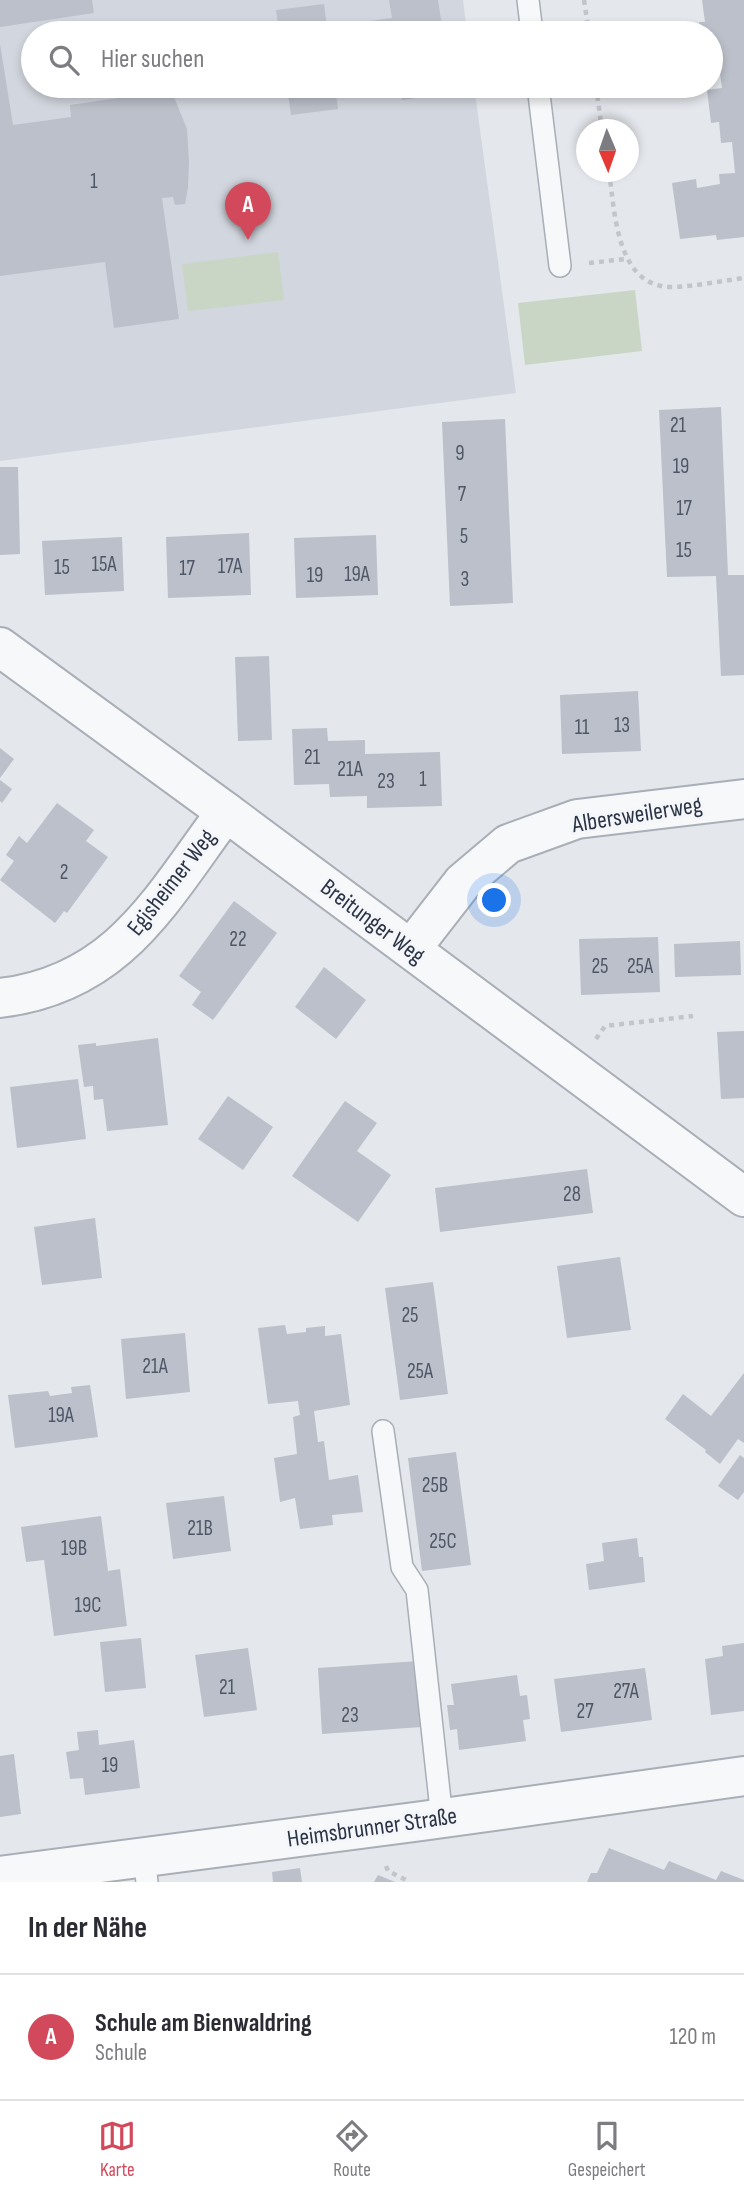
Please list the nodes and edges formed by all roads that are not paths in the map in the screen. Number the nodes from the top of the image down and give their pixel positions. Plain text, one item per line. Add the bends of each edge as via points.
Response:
1 (528, 0) edge
2 (531, 21) edge
3 (539, 98) edge
4 (560, 266) dead end
5 (0, 647) edge
6 (744, 799) edge
7 (226, 812) junction
8 (411, 949) junction
9 (0, 998) edge
10 (744, 1197) edge
11 (383, 1431) dead end
12 (744, 1776) edge
13 (442, 1819) junction
14 (146, 1870) edge
15 (0, 1876) edge

1 - 2 lane
3 - 4 lane
5 - 7 street, Breitunger Weg
6 - 8 street, Albersweilerweg via 577,819 508,844 463,882
7 - 8 street, Breitunger Weg
7 - 9 street, Egisheimer Weg via 141,926 103,961 65,982
8 - 10 street, Breitunger Weg
11 - 13 lane via 402,1567 417,1590
12 - 13 street, Heimsbrunner Straße
13 - 14 street, Heimsbrunner Straße
14 - 15 street, Heimsbrunner Straße

